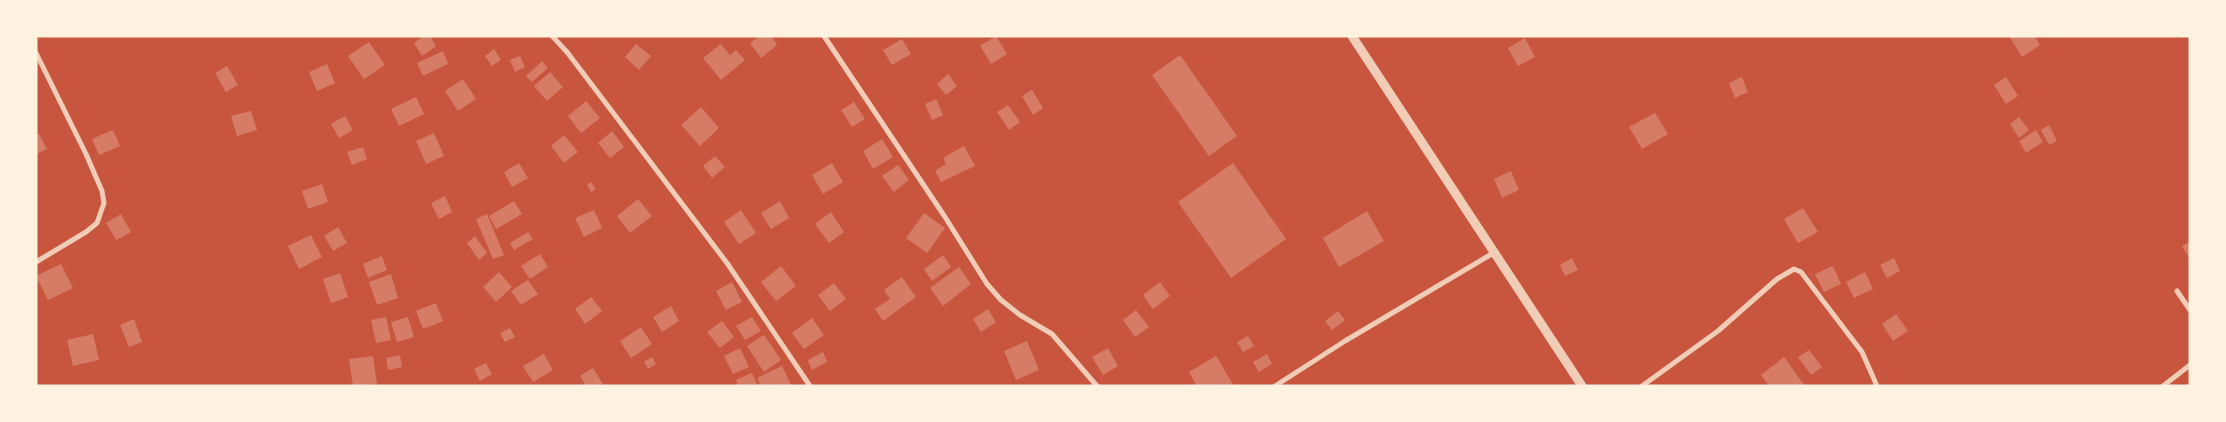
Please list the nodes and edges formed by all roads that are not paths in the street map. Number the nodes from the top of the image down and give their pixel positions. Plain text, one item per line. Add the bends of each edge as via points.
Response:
1 (552, 36) edge
2 (824, 36) edge
3 (1352, 36) edge
4 (36, 53) edge
5 (1495, 252) junction
6 (36, 262) edge
7 (2177, 292) dead end
8 (2190, 310) edge
9 (2190, 365) edge
10 (810, 386) edge
11 (1097, 386) edge
12 (1275, 386) edge
13 (1582, 386) edge
14 (1642, 386) edge
15 (1876, 386) edge
16 (2163, 386) edge

1 - 10 street via 727,263
2 - 11 street via 946,217 987,284 1020,315 1052,334
3 - 5 street
4 - 6 street via 86,154 104,203 97,223
5 - 12 street via 1345,340
5 - 13 street
7 - 8 street
9 - 16 street
14 - 15 street via 1718,331 1776,279 1794,269 1801,272 1862,352

